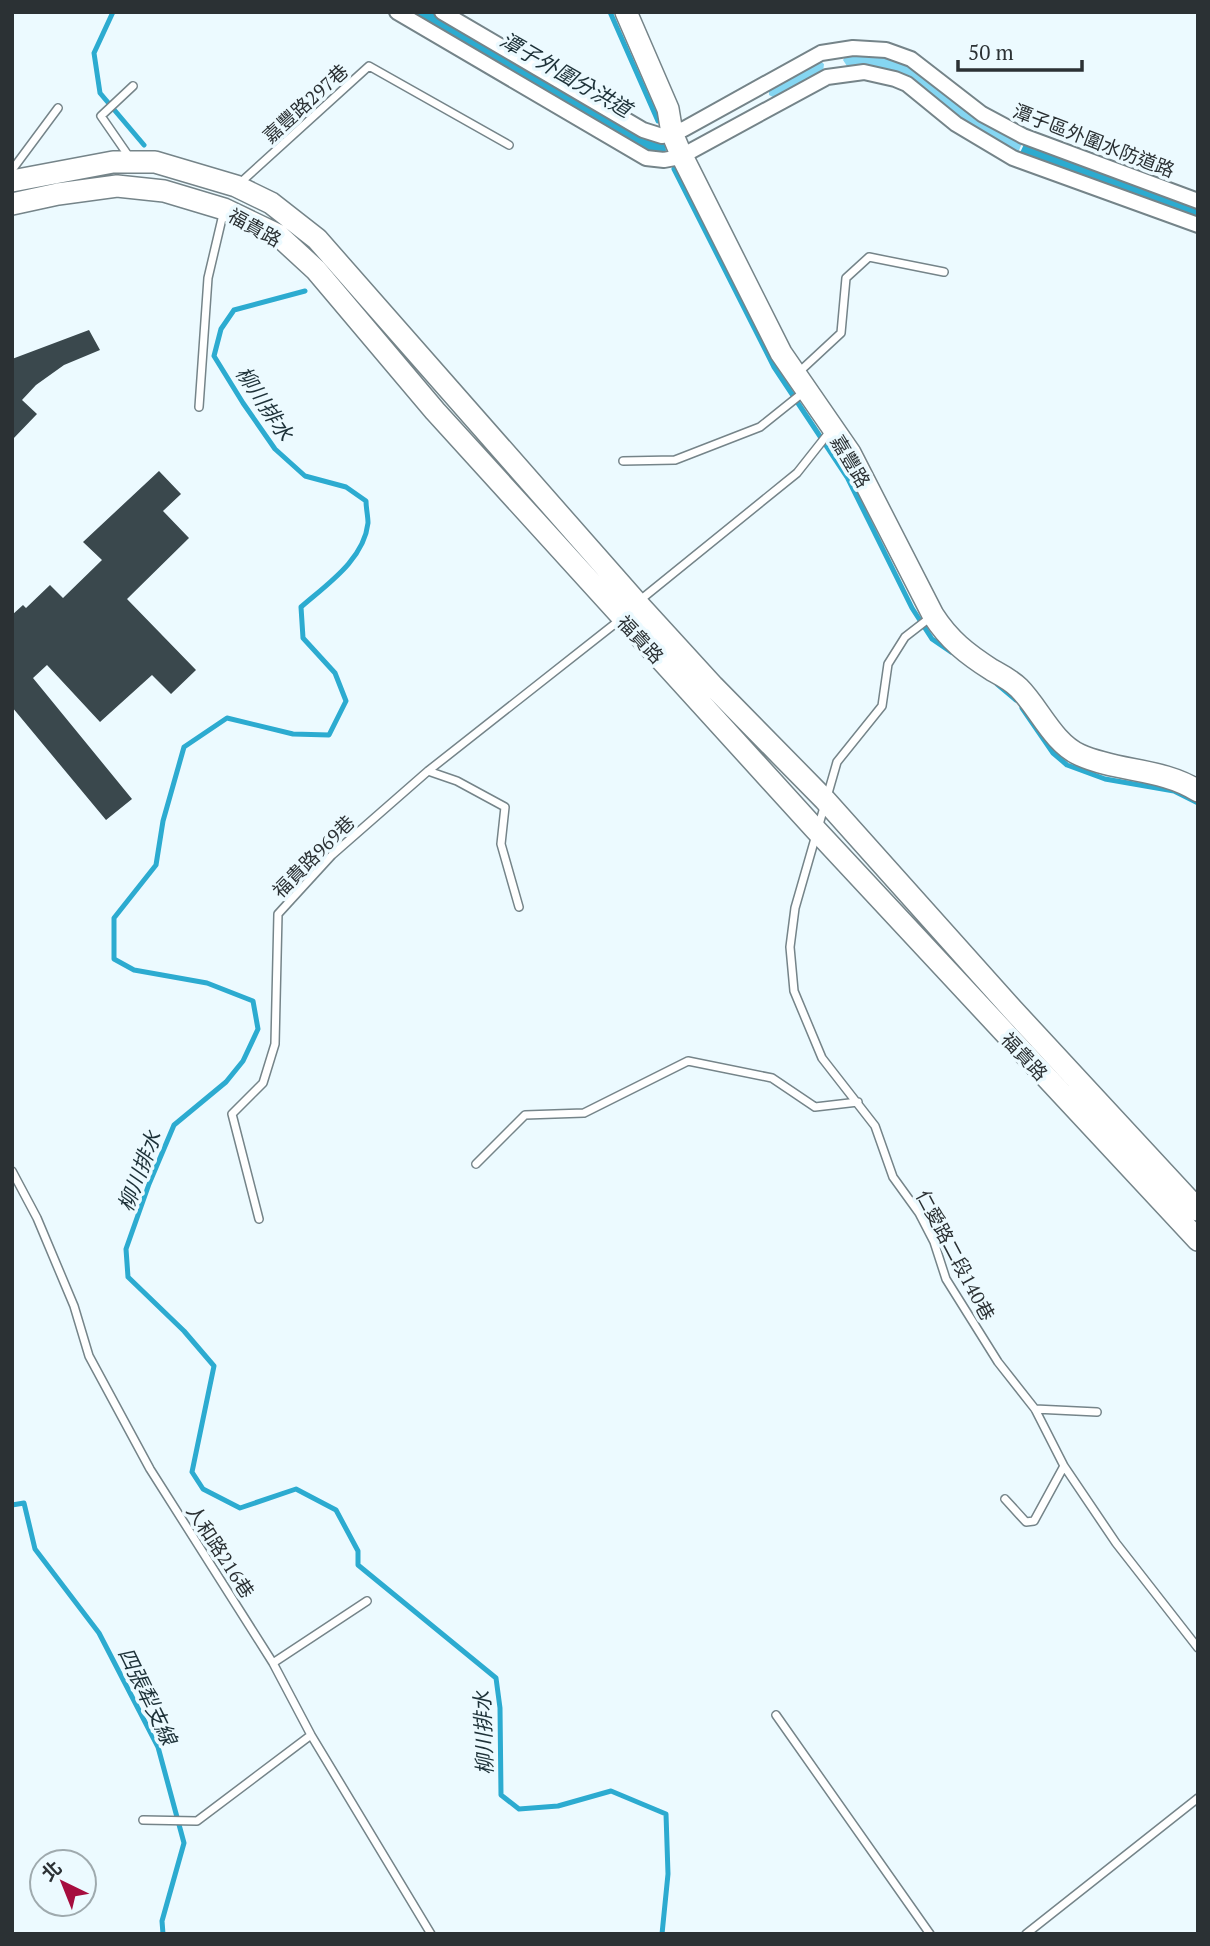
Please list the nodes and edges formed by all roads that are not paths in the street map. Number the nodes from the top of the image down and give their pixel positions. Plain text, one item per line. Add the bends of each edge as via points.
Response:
1 (397, 12) edge
2 (442, 12) edge
3 (626, 12) edge
4 (830, 50) junction
5 (837, 75) junction
6 (133, 86) dead end
7 (58, 108) dead end
8 (673, 133) junction
9 (509, 145) dead end
10 (683, 156) junction
11 (133, 161) junction
12 (12, 170) edge
13 (12, 181) edge
14 (236, 186) junction
15 (1198, 201) edge
16 (12, 204) edge
17 (224, 209) junction
18 (1198, 225) edge
19 (944, 272) dead end
20 (801, 383) junction
21 (199, 407) dead end
22 (832, 429) junction
23 (623, 461) dead end
24 (629, 610) junction
25 (933, 615) junction
26 (428, 771) junction
27 (1198, 791) edge
28 (825, 800) junction
29 (816, 830) junction
30 (519, 907) dead end
31 (858, 1102) junction
32 (476, 1164) dead end
33 (12, 1171) edge
34 (1198, 1210) edge
35 (259, 1219) dead end
36 (1198, 1240) edge
37 (1035, 1409) junction
38 (1097, 1412) dead end
39 (1064, 1466) junction
40 (1004, 1499) dead end
41 (367, 1601) dead end
42 (1198, 1648) edge
43 (273, 1663) junction
44 (776, 1715) dead end
45 (311, 1735) junction
46 (1198, 1798) edge
47 (144, 1820) dead end
48 (431, 1934) edge
49 (930, 1934) edge
50 (1026, 1934) edge

1 - 10 street via 635,153 654,160
2 - 8 street via 650,134
3 - 8 street, 嘉豐路 via 668,109
4 - 5 street
4 - 8 street, 潭子區外圍水防道路
4 - 15 street, 潭子區外圍水防道路 via 898,53 922,66 982,114 1023,136
5 - 10 street via 813,83
5 - 18 street via 864,72 895,79 1013,159
6 - 11 lane via 101,116
7 - 12 lane
8 - 10 street, 嘉豐路
9 - 14 lane, 嘉豐路297巷 via 369,66
10 - 20 street, 嘉豐路 via 781,353
11 - 13 street, 福貴路
11 - 14 street, 福貴路 via 155,162
14 - 24 street, 福貴路 via 271,203 317,239
16 - 17 street, 福貴路 via 117,186 164,191
17 - 21 lane via 208,278
17 - 24 street, 福貴路 via 278,235 316,270 435,411
19 - 20 lane via 869,257 846,278 841,333
20 - 22 street, 嘉豐路
20 - 23 lane via 760,427 675,460
22 - 24 lane, 福貴路969巷 via 797,473
22 - 25 street, 嘉豐路 via 850,453
24 - 26 lane, 福貴路969巷
24 - 28 street, 福貴路 via 713,686
24 - 29 street, 福貴路
25 - 27 street, 嘉豐路 via 956,644 1016,685 1076,753 1168,776
25 - 28 lane, 仁愛路二段140巷 via 905,637 888,664 882,706 837,762
26 - 30 lane via 505,807 501,844
26 - 35 lane, 福貴路969巷 via 332,855 278,914 275,1044 263,1083 232,1114
28 - 29 lane, 仁愛路二段140巷
28 - 34 street, 福貴路
29 - 31 lane, 仁愛路二段140巷 via 795,908 790,947 794,991 822,1058
29 - 36 street, 福貴路
31 - 32 lane via 815,1107 772,1078 688,1061 584,1113 526,1115
31 - 37 lane, 仁愛路二段140巷 via 874,1126 893,1177 934,1242 946,1279 998,1362
33 - 43 lane, 人和路216巷 via 74,1306 89,1356 150,1469
37 - 38 lane
37 - 39 lane, 仁愛路二段140巷
39 - 40 lane via 1034,1521 1026,1522
39 - 42 lane, 仁愛路二段140巷 via 1115,1543
41 - 43 lane
43 - 45 lane, 人和路216巷
44 - 49 lane
45 - 47 lane via 197,1821
45 - 48 lane, 人和路216巷
46 - 50 lane

